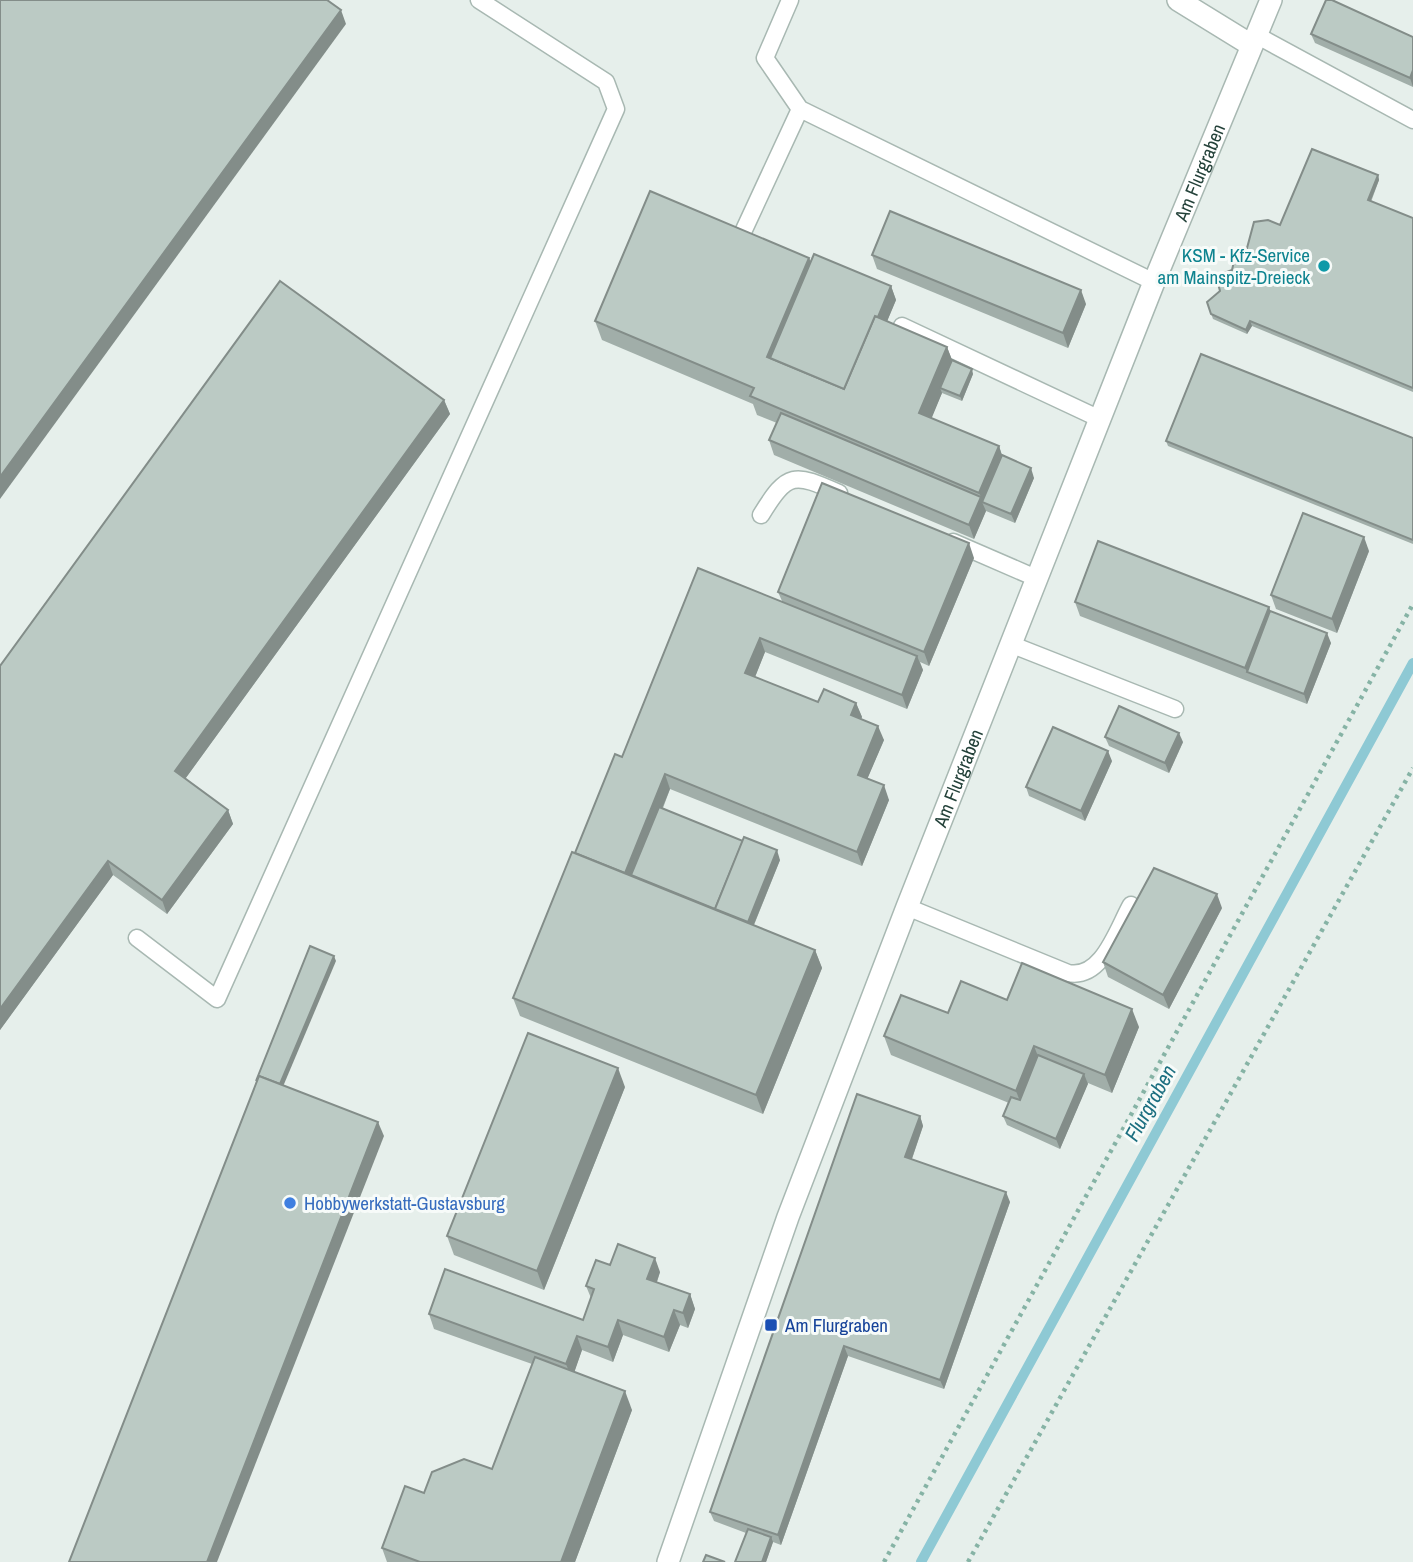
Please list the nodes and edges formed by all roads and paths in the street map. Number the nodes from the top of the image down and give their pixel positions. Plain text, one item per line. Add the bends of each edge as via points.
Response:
1 (479, 0) edge
2 (790, 0) edge
3 (1178, 0) edge
4 (1270, 0) edge
5 (1253, 40) junction
6 (800, 109) junction
7 (1413, 120) edge
8 (743, 232) edge
9 (1154, 282) junction
10 (902, 326) edge
11 (1100, 419) junction
12 (857, 500) edge
13 (761, 515) dead end
14 (934, 534) edge
15 (1037, 578) junction
16 (1413, 604) edge
17 (1010, 644) junction
18 (1175, 709) dead end
19 (1413, 768) edge
20 (1131, 905) edge
21 (907, 906) junction
22 (137, 938) dead end
23 (668, 1562) edge
24 (884, 1562) edge
25 (968, 1562) edge

1 - 22 lane via 606,82 616,109 217,999
2 - 6 lane via 765,58
3 - 5 street
4 - 5 street, Am Flurgraben
5 - 7 lane
5 - 9 street, Am Flurgraben
6 - 8 lane
6 - 9 lane
9 - 11 street, Am Flurgraben
10 - 11 lane
11 - 15 street, Am Flurgraben
12 - 13 lane via 806,478 795,478 772,496
14 - 15 lane
15 - 17 street, Am Flurgraben
16 - 24 path
17 - 18 lane
17 - 21 street, Am Flurgraben
19 - 25 path
20 - 21 lane via 1105,954 1092,970 1078,975
21 - 23 street, Am Flurgraben via 788,1217

